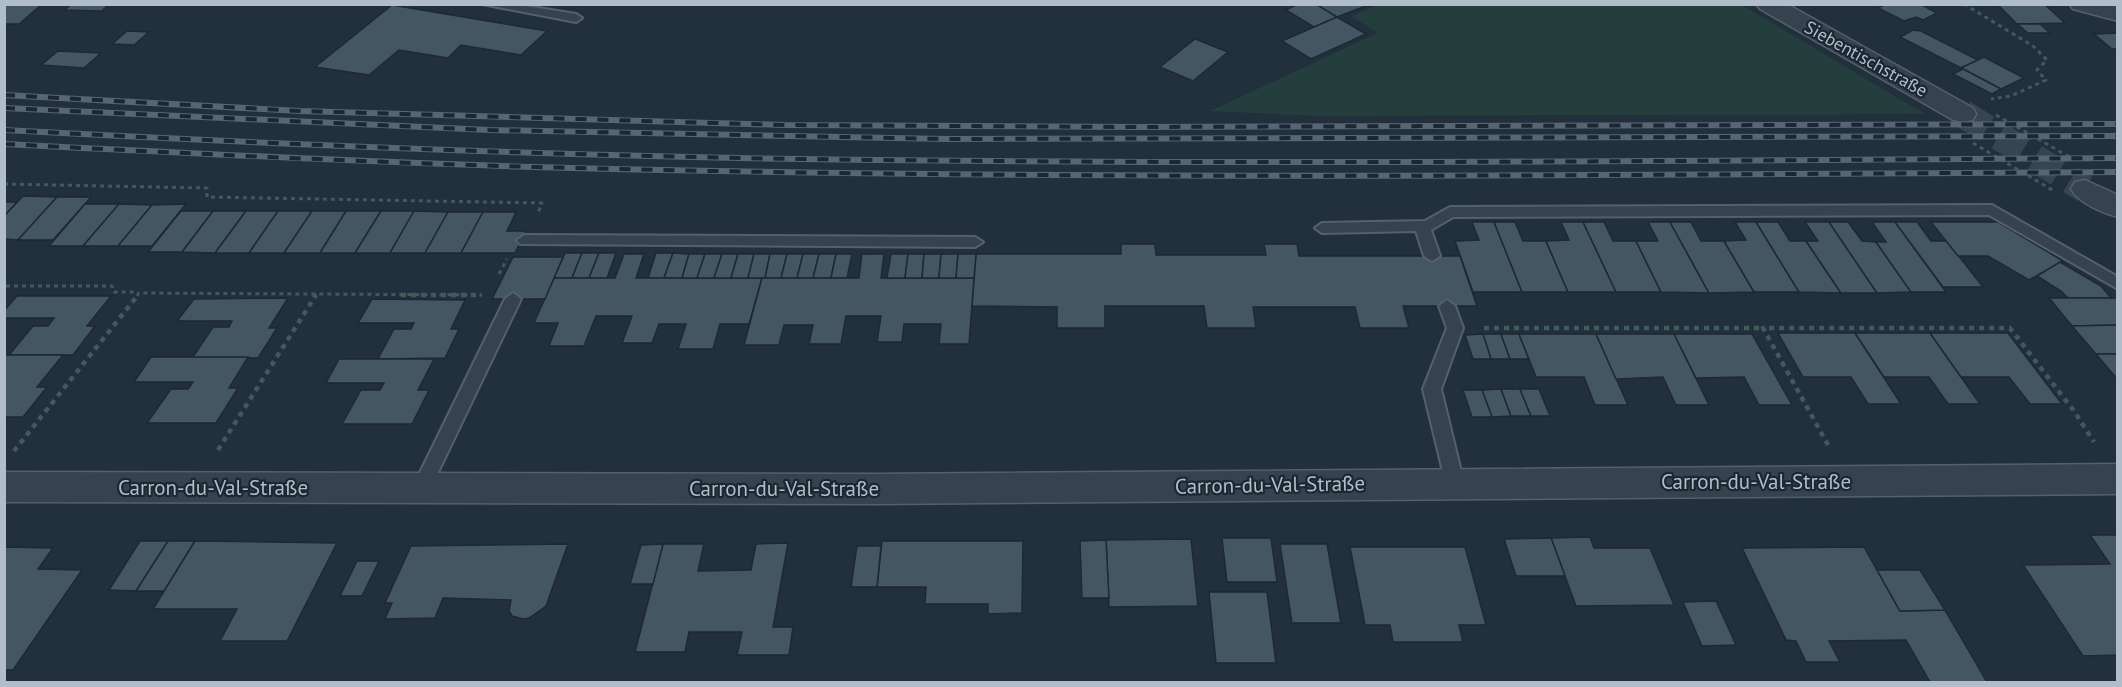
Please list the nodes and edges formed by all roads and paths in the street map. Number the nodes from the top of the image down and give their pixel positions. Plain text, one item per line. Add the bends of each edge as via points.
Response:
1 (488, 4) edge
2 (1768, 4) edge
3 (1964, 4) edge
4 (2080, 4) edge
5 (2118, 14) edge
6 (576, 18) dead end
7 (1973, 107) joint
8 (4, 184) edge
9 (2085, 189) tunnel mouth
10 (2118, 208) edge
11 (1422, 226) junction
12 (1322, 228) dead end
13 (525, 240) joint
14 (542, 240) junction
15 (975, 242) dead end
16 (535, 256) dead end
17 (1432, 256) dead end
18 (2118, 284) edge
19 (6, 286) dead end
20 (139, 292) junction
21 (317, 293) junction
22 (488, 295) dead end
23 (513, 299) dead end
24 (1447, 306) dead end
25 (1455, 328) junction
26 (1762, 328) junction
27 (2098, 446) dead end
28 (8, 471) edge
29 (2118, 478) edge
30 (1848, 481) junction
31 (1455, 483) junction
32 (422, 487) junction
33 (193, 489) junction

1 - 6 lane
2 - 7 street, Siebentischstraße
3 - 7 path via 2033,46 2047,60 2037,70 2046,80
4 - 5 street
8 - 13 path via 207,188 207,197 542,203
9 - 10 street
11 - 12 lane
11 - 17 lane
11 - 18 lane via 1450,212 1992,210
13 - 14 lane
14 - 15 lane
14 - 16 lane
19 - 20 path via 112,286 114,292
20 - 21 path
20 - 28 path
21 - 22 path
21 - 33 path
23 - 32 lane
24 - 25 lane
25 - 26 path
25 - 31 lane via 1432,389
26 - 27 path via 2010,328
26 - 30 path
28 - 33 street, Carron-du-Val-Straße
29 - 30 street, Carron-du-Val-Straße
30 - 31 street, Carron-du-Val-Straße
31 - 32 street, Carron-du-Val-Straße via 887,489
32 - 33 street, Carron-du-Val-Straße

